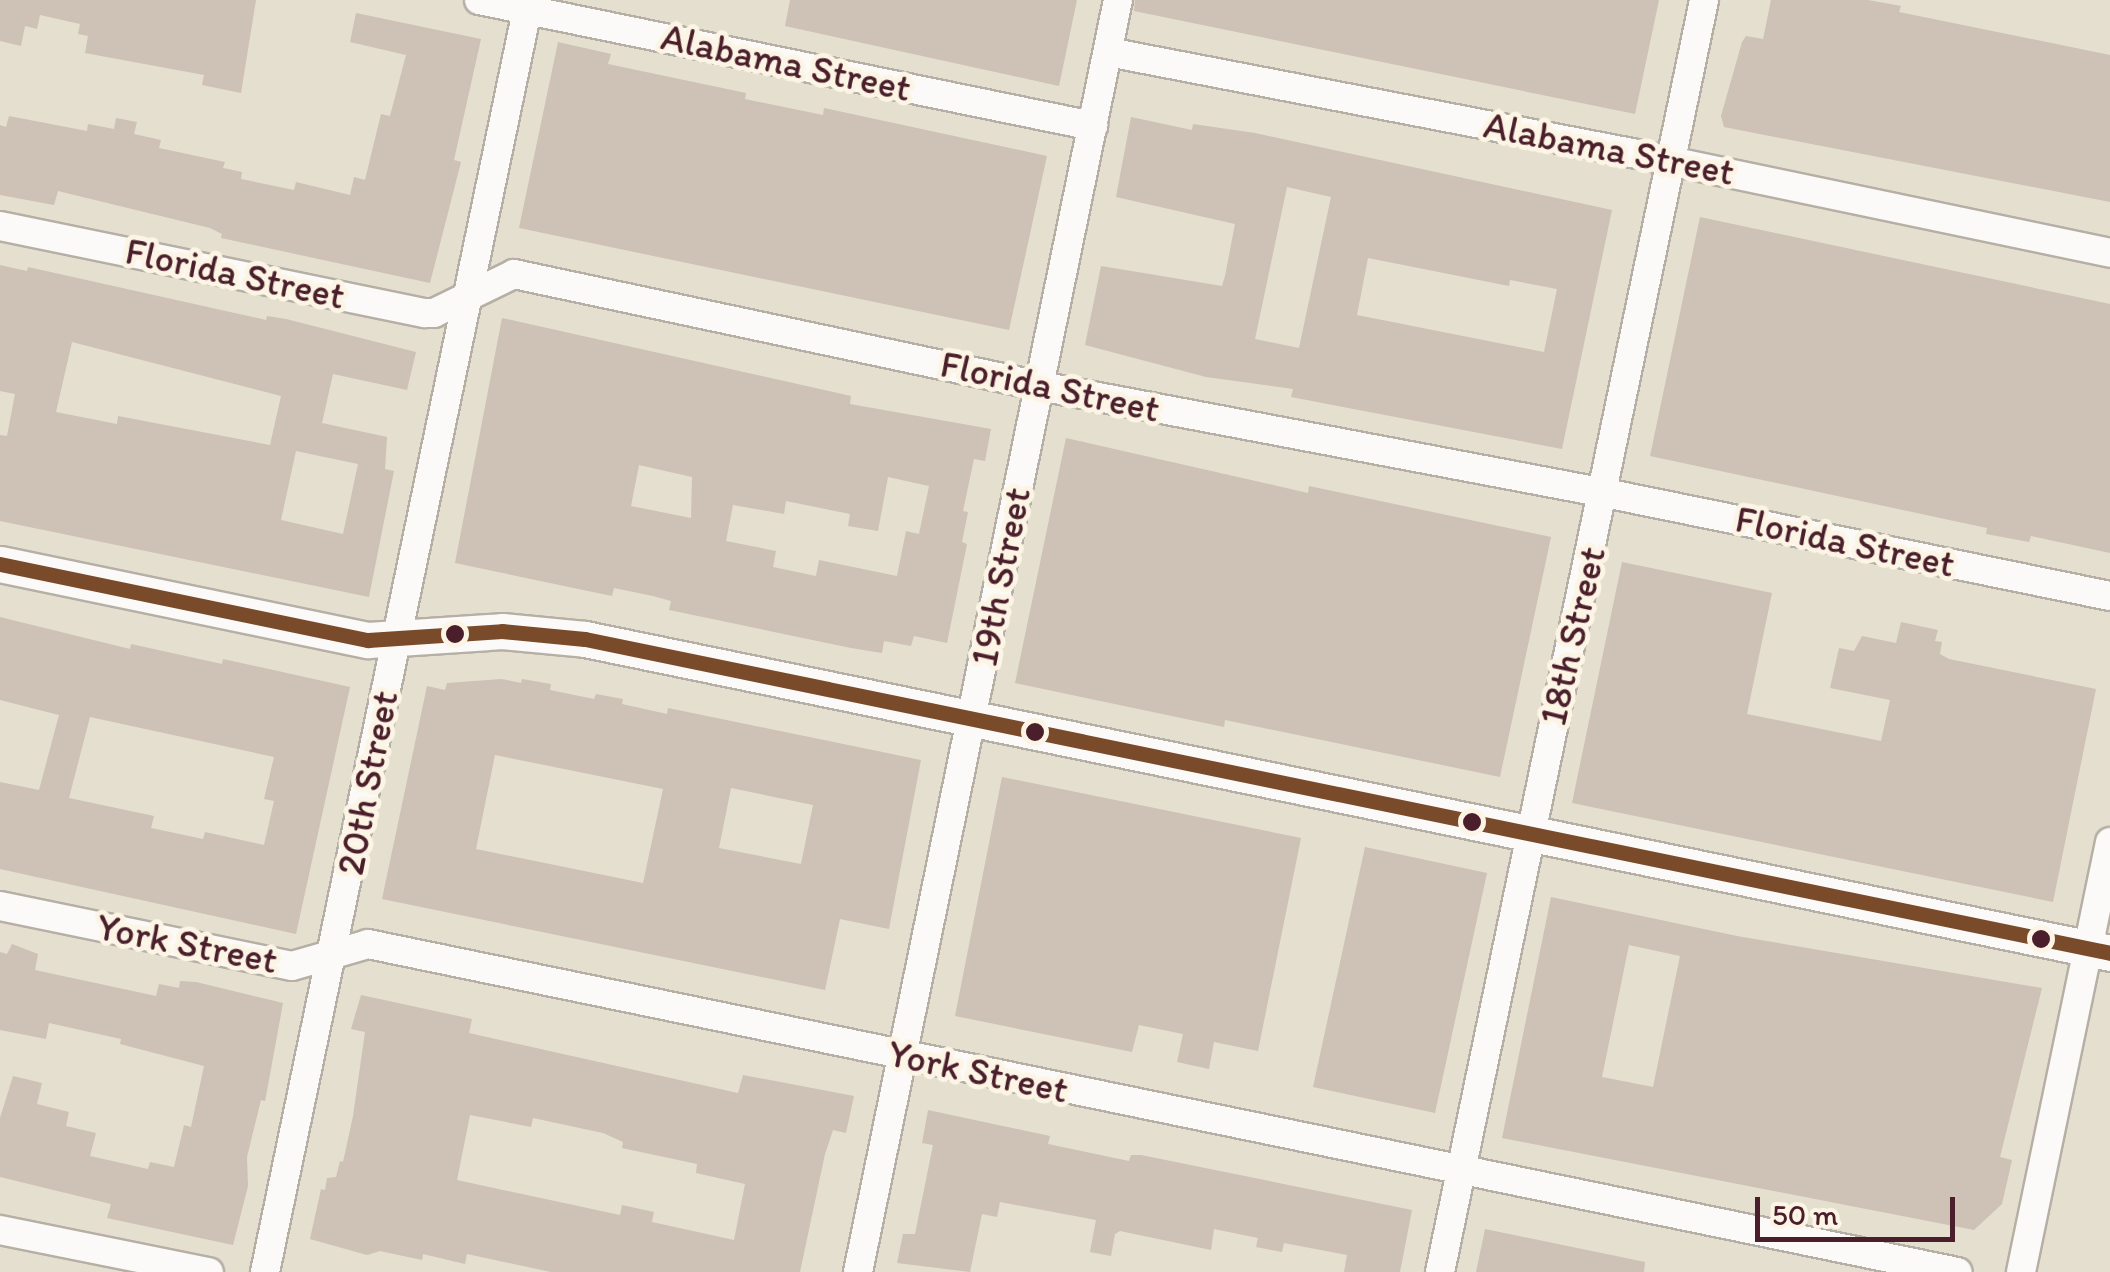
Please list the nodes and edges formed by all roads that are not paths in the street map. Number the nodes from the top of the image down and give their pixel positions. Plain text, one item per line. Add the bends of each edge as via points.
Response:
1 (479, 0) edge
2 (1118, 0) edge
3 (1704, 0) edge
4 (528, 5) edge
5 (1108, 52) junction
6 (1092, 126) junction
7 (1671, 161) junction
8 (0, 226) edge
9 (2110, 252) edge
10 (469, 294) junction
11 (1040, 386) junction
12 (1605, 494) junction
13 (0, 564) edge
14 (2110, 596) edge
15 (397, 640) junction
16 (973, 720) junction
17 (1530, 834) junction
18 (2110, 842) edge
19 (0, 906) edge
20 (2098, 951) edge
21 (333, 954) junction
22 (901, 1056) junction
23 (1461, 1171) junction
24 (0, 1230) edge
25 (208, 1272) edge
26 (265, 1272) edge
27 (858, 1272) edge
28 (1440, 1272) edge
29 (1958, 1272) edge
30 (2021, 1272) edge

1 - 4 street, Alabama Street
2 - 5 street, 19th Street
3 - 7 street, 18th Street
4 - 6 street, Alabama Street
4 - 10 street, 20th Street
5 - 6 street, 19th Street
5 - 7 street, Alabama Street
6 - 11 street, 19th Street
7 - 9 street, Alabama Street
7 - 12 street, 18th Street
8 - 10 street, Florida Street via 426,313
10 - 11 street, Florida Street via 514,274
10 - 15 street, 20th Street
11 - 12 street, Florida Street
11 - 16 street, 19th Street
12 - 14 street, Florida Street
12 - 17 street, 18th Street
13 - 15 street via 368,640
15 - 16 street via 502,632 571,637
15 - 21 street, 20th Street
16 - 17 street
16 - 22 street, 19th Street
17 - 20 street
17 - 23 street, 18th Street
18 - 20 street
19 - 21 street, York Street via 292,966
20 - 30 street
21 - 22 street, York Street via 368,944
21 - 26 street, 20th Street
22 - 23 street, York Street
22 - 27 street, 19th Street
23 - 28 street, 18th Street
23 - 29 street, York Street
24 - 25 street

